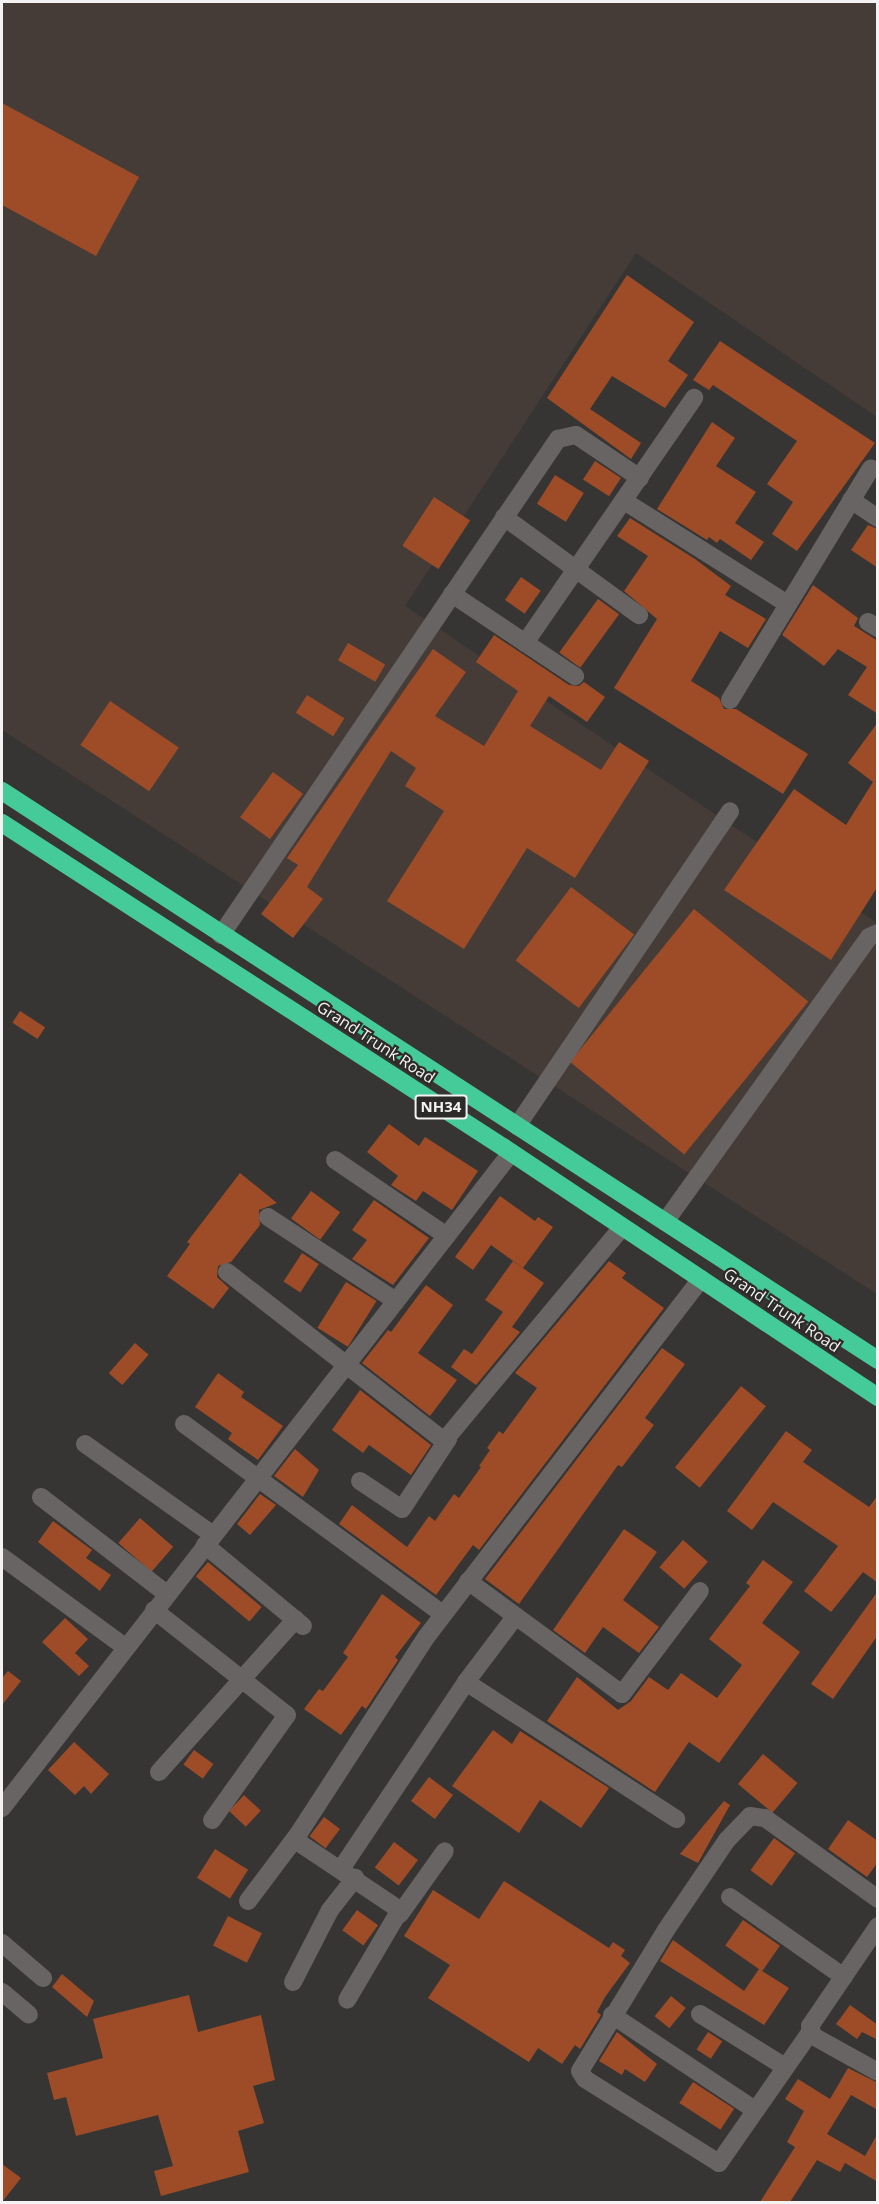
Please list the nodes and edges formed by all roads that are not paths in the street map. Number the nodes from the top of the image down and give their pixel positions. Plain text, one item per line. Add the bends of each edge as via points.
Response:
1 (694, 398) dead end
2 (871, 468) dead end
3 (639, 478) junction
4 (851, 500) junction
5 (624, 501) junction
6 (504, 517) junction
7 (878, 518) edge
8 (577, 568) junction
9 (452, 594) junction
10 (786, 603) junction
11 (639, 615) dead end
12 (525, 643) junction
13 (575, 676) dead end
14 (730, 700) dead end
15 (2, 791) edge
16 (730, 811) dead end
17 (2, 822) edge
18 (878, 933) edge
19 (221, 935) junction
20 (517, 1126) junction
21 (511, 1153) junction
22 (335, 1160) dead end
23 (268, 1217) dead end
24 (665, 1222) junction
25 (622, 1227) junction
26 (447, 1236) junction
27 (227, 1272) dead end
28 (701, 1279) junction
29 (396, 1301) junction
30 (878, 1360) edge
31 (346, 1365) junction
32 (878, 1397) edge
33 (184, 1425) dead end
34 (448, 1439) junction
35 (85, 1444) dead end
36 (260, 1479) junction
37 (360, 1481) dead end
38 (41, 1497) dead end
39 (209, 1540) junction
40 (2, 1557) edge
41 (468, 1581) junction
42 (700, 1591) dead end
43 (167, 1594) junction
44 (154, 1610) junction
45 (443, 1614) junction
46 (515, 1617) junction
47 (125, 1647) junction
48 (241, 1679) junction
49 (466, 1682) junction
50 (159, 1772) dead end
51 (2, 1808) edge
52 (676, 1819) dead end
53 (212, 1820) dead end
54 (295, 1840) junction
55 (445, 1851) dead end
56 (348, 1874) junction
57 (729, 1896) dead end
58 (878, 1899) edge
59 (248, 1901) dead end
60 (400, 1914) junction
61 (878, 1926) edge
62 (2, 1943) edge
63 (844, 1977) junction
64 (43, 1978) dead end
65 (293, 1982) dead end
66 (2, 1992) edge
67 (347, 2000) dead end
68 (28, 2014) dead end
69 (700, 2014) dead end
70 (612, 2015) junction
71 (811, 2031) junction
72 (785, 2067) junction
73 (878, 2072) edge
74 (755, 2110) junction

1 - 3 street
2 - 4 street
3 - 5 street
3 - 6 street via 576,435 563,435
4 - 7 street
4 - 10 street
5 - 8 street
5 - 10 street
6 - 8 street
6 - 9 street
8 - 11 street
8 - 12 street
9 - 12 street
9 - 19 street
10 - 14 street
12 - 13 street
15 - 19 highway, Grand Trunk Road / NH34
16 - 20 street
17 - 21 highway, Grand Trunk Road / NH34
18 - 24 street via 869,937
19 - 20 highway, Grand Trunk Road / NH34
20 - 24 highway, Grand Trunk Road / NH34
21 - 25 highway, Grand Trunk Road / NH34
21 - 26 street
22 - 26 street
23 - 29 street
24 - 30 highway, Grand Trunk Road / NH34
25 - 28 highway, Grand Trunk Road / NH34
25 - 34 street
26 - 29 street
27 - 31 street
28 - 32 highway, Grand Trunk Road / NH34
28 - 41 street
29 - 31 street
31 - 34 street via 435,1438
31 - 36 street
33 - 36 street
34 - 37 street via 402,1509
35 - 39 street
36 - 39 street
36 - 45 street
38 - 43 street
39 - 43 street
39 - 48 street via 300,1623
40 - 47 street
41 - 45 street
41 - 46 street
42 - 46 street via 622,1694
43 - 44 street
44 - 47 street
44 - 48 street
45 - 54 street
46 - 49 street
47 - 51 street
48 - 50 street
48 - 53 street via 287,1715
49 - 52 street
49 - 56 street
54 - 56 street
54 - 59 street
55 - 60 street
56 - 60 street via 399,1907
56 - 65 street
57 - 63 street
58 - 70 street via 765,1818 750,1816 721,1849
60 - 67 street
61 - 63 street
62 - 64 street
63 - 71 street via 813,2020
66 - 68 street
69 - 72 street
70 - 74 street
70 - 74 street via 581,2066 585,2079 719,2163
71 - 72 street
71 - 73 street via 823,2042
72 - 74 street

